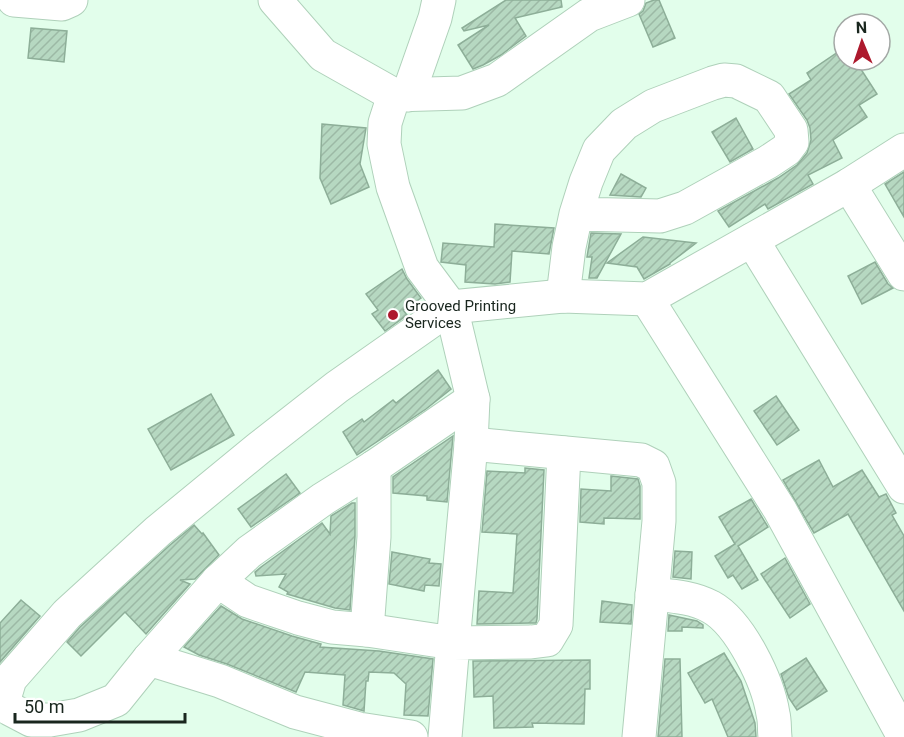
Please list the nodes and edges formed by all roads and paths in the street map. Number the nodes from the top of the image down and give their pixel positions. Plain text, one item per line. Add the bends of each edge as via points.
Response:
1 (14, 0) edge
2 (71, 0) edge
3 (275, 0) edge
4 (439, 0) edge
5 (628, 0) edge
6 (401, 95) junction
7 (904, 150) edge
8 (849, 185) junction
9 (576, 214) junction
10 (752, 240) junction
11 (904, 274) edge
12 (563, 296) junction
13 (647, 299) junction
14 (451, 307) junction
15 (473, 399) junction
16 (471, 444) junction
17 (564, 453) junction
18 (374, 467) junction
19 (904, 487) edge
20 (218, 581) junction
21 (652, 594) junction
22 (368, 630) junction
23 (453, 643) junction
24 (149, 659) junction
25 (411, 737) edge
26 (445, 737) edge
27 (639, 737) edge
28 (775, 737) edge
29 (904, 737) edge

1 - 2 street via 62,4
3 - 6 street via 322,55
4 - 6 street
5 - 6 street via 589,15 497,80 462,93
6 - 14 street via 385,123 384,144 393,187 422,268
7 - 8 street
8 - 10 street
8 - 11 street
9 - 9 street via 599,150 624,124 653,105 713,83 736,81 769,97 791,130 792,142 786,150 685,208 660,216
9 - 12 street
10 - 13 street
10 - 19 street
12 - 13 street
12 - 14 street
13 - 29 street via 780,510
14 - 15 street
14 - 24 street via 338,387 158,531 67,614 10,679 4,699 10,709 31,720 79,715 116,700
15 - 16 street
15 - 18 street
16 - 17 street
16 - 23 street
17 - 21 street via 640,460 653,466 659,483 659,520
17 - 23 street via 556,625 547,640
18 - 20 street via 249,552
18 - 22 street
20 - 22 street via 248,601 298,618 332,627
20 - 24 street
21 - 27 street
21 - 28 street via 684,597 712,607 734,628 761,672 773,713
22 - 23 street
23 - 26 street
24 - 25 street via 220,681 295,712 359,729

